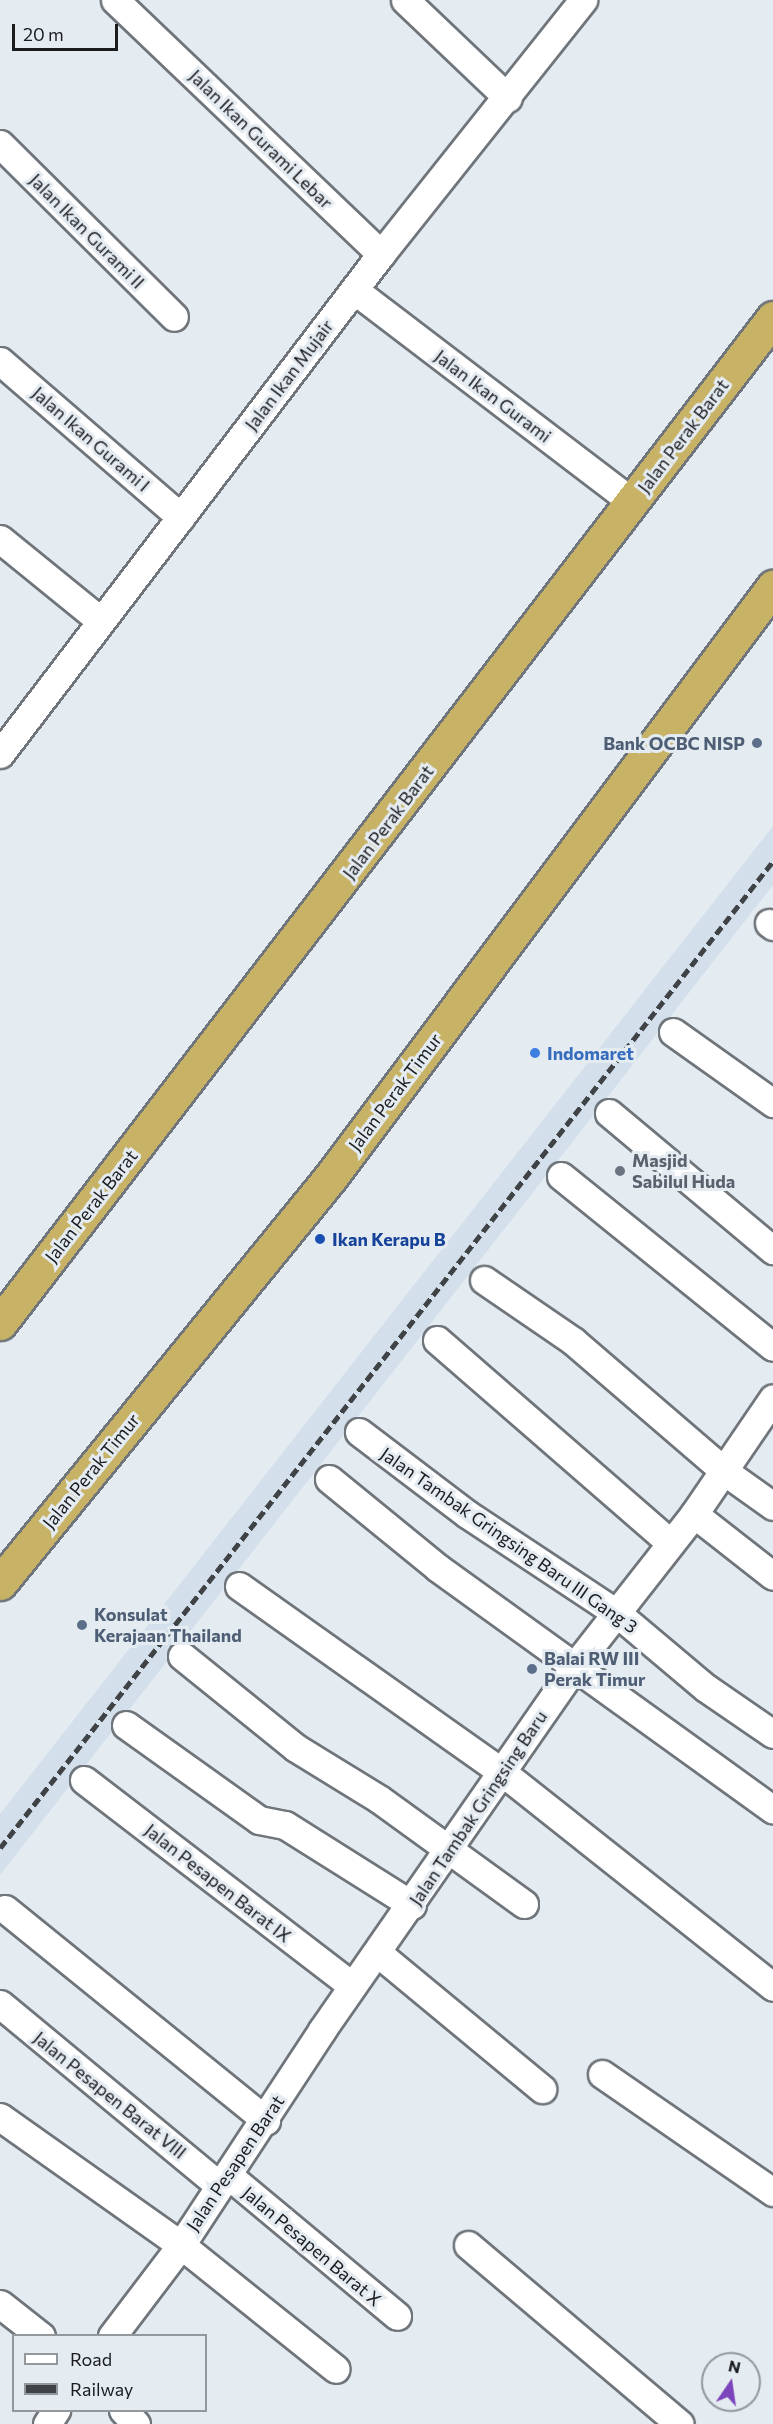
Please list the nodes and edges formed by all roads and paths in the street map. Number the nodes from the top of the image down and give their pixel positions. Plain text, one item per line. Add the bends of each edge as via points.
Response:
1 (115, 0) edge
2 (405, 0) edge
3 (583, 0) edge
4 (508, 98) junction
5 (0, 144) edge
6 (381, 254) junction
7 (354, 290) junction
8 (174, 317) dead end
9 (773, 318) edge
10 (0, 361) edge
11 (632, 502) junction
12 (181, 517) junction
13 (0, 540) edge
14 (773, 587) edge
15 (101, 621) junction
16 (0, 754) edge
17 (673, 1032) dead end
18 (773, 1103) edge
19 (609, 1113) dead end
20 (561, 1176) dead end
21 (773, 1250) edge
22 (484, 1280) dead end
23 (0, 1323) edge
24 (436, 1340) dead end
25 (773, 1347) edge
26 (773, 1398) edge
27 (359, 1432) dead end
28 (724, 1471) junction
29 (329, 1479) dead end
30 (773, 1506) edge
31 (694, 1514) junction
32 (669, 1542) junction
33 (773, 1576) edge
34 (0, 1583) edge
35 (239, 1586) dead end
36 (618, 1614) junction
37 (182, 1656) dead end
38 (574, 1666) junction
39 (126, 1725) dead end
40 (773, 1734) edge
41 (502, 1772) junction
42 (84, 1780) dead end
43 (773, 1810) edge
44 (450, 1852) junction
45 (524, 1904) dead end
46 (411, 1905) junction
47 (5, 1909) dead end
48 (379, 1954) junction
49 (352, 1986) junction
50 (773, 1987) edge
51 (0, 2004) edge
52 (602, 2074) dead end
53 (542, 2088) dead end
54 (0, 2117) edge
55 (266, 2120) junction
56 (224, 2180) junction
57 (773, 2192) edge
58 (181, 2245) junction
59 (468, 2245) dead end
60 (0, 2304) edge
61 (397, 2316) dead end
62 (38, 2334) edge
63 (114, 2334) edge
64 (336, 2369) dead end
65 (125, 2412) edge
66 (136, 2424) edge
67 (680, 2424) edge

1 - 6 street, Jalan Ikan Gurami Lebar
2 - 4 street
3 - 4 street, Jalan Ikan Mujair
4 - 6 street, Jalan Ikan Mujair
5 - 8 street, Jalan Ikan Gurami II
6 - 7 street, Jalan Ikan Mujair
7 - 11 street, Jalan Ikan Gurami
7 - 12 street, Jalan Ikan Mujair
9 - 11 highway, Jalan Perak Barat
10 - 12 street, Jalan Ikan Gurami I
11 - 23 highway, Jalan Perak Barat
12 - 15 street, Jalan Ikan Mujair
13 - 15 street
14 - 34 highway, Jalan Perak Timur via 330,1178
15 - 16 street, Jalan Ikan Mujair
17 - 18 street
19 - 21 street
20 - 25 street
22 - 28 street via 573,1341
24 - 32 street
26 - 28 street, Jalan Tambak Gringsing Baru
27 - 36 street, Jalan Tambak Gringsing Baru III Gang 3 via 467,1514
28 - 30 street
28 - 31 street, Jalan Tambak Gringsing Baru
29 - 38 street
31 - 32 street, Jalan Tambak Gringsing Baru
31 - 33 street
32 - 36 street, Jalan Tambak Gringsing Baru
35 - 41 street
36 - 38 street, Jalan Tambak Gringsing Baru
36 - 40 street, Jalan Tambak Gringsing Baru III Gang 3 via 706,1688
37 - 44 street via 296,1748 380,1799
38 - 41 street, Jalan Tambak Gringsing Baru
38 - 43 street
39 - 46 street via 259,1820 285,1826
41 - 44 street, Jalan Tambak Gringsing Baru
41 - 50 street
42 - 49 street, Jalan Pesapen Barat IX
44 - 45 street
44 - 46 street, Jalan Tambak Gringsing Baru
46 - 48 street, Jalan Tambak Gringsing Baru
47 - 55 street
48 - 49 street, Jalan Tambak Gringsing Baru
48 - 53 street
49 - 55 street, Jalan Pesapen Barat
51 - 56 street, Jalan Pesapen Barat VIII
52 - 57 street
54 - 58 street
55 - 56 street, Jalan Pesapen Barat
56 - 58 street, Jalan Pesapen Barat
56 - 61 street, Jalan Pesapen Barat X
58 - 63 street, Jalan Pesapen Barat
58 - 64 street
59 - 67 street
60 - 62 street
65 - 66 street

